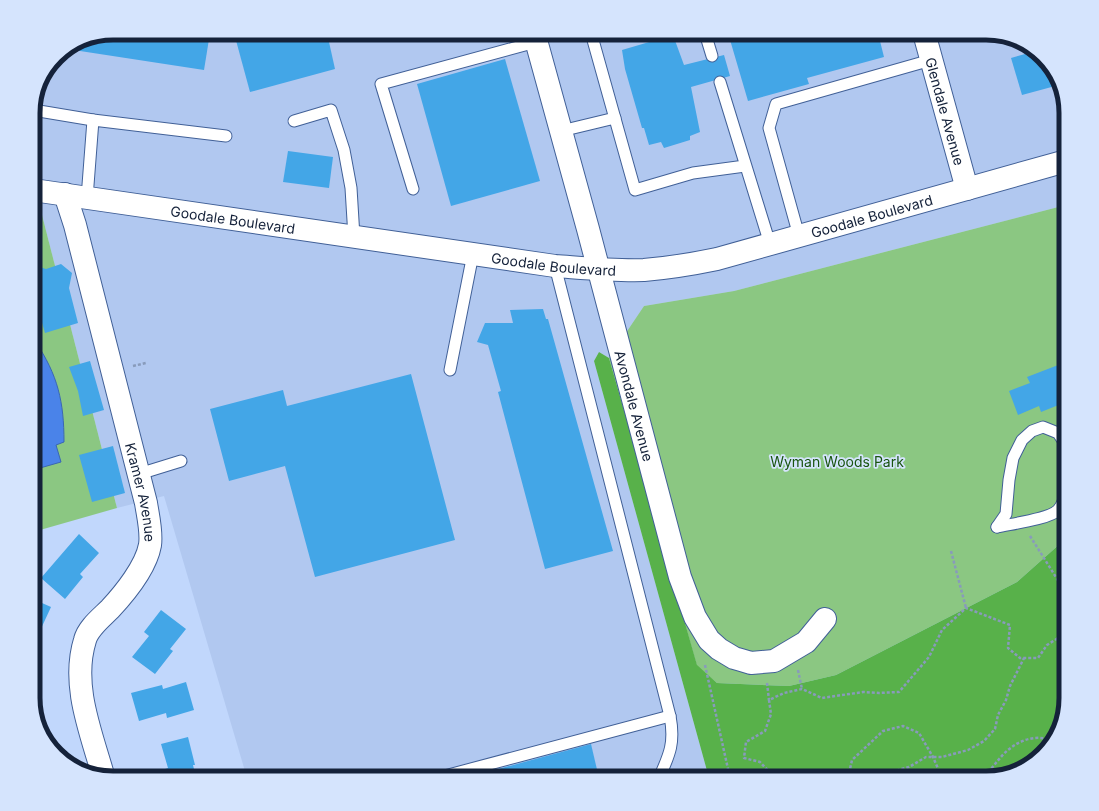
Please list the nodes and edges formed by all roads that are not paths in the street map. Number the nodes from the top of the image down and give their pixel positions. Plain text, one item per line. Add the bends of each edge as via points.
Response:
1 (528, 40) edge
2 (536, 40) edge
3 (593, 40) edge
4 (707, 40) edge
5 (926, 40) edge
6 (712, 56) dead end
7 (931, 60) junction
8 (720, 82) dead end
9 (40, 111) edge
10 (615, 118) junction
11 (93, 120) junction
12 (294, 121) dead end
13 (561, 131) junction
14 (226, 136) dead end
15 (1059, 163) edge
16 (745, 166) junction
17 (413, 189) dead end
18 (966, 189) junction
19 (40, 191) edge
20 (65, 194) junction
21 (87, 198) junction
22 (799, 236) junction
23 (354, 237) junction
24 (770, 244) junction
25 (473, 254) junction
26 (555, 266) junction
27 (599, 269) junction
28 (450, 370) dead end
29 (1059, 434) edge
30 (182, 461) dead end
31 (139, 474) junction
32 (1059, 509) edge
33 (825, 619) dead end
34 (670, 716) junction
35 (102, 770) edge
36 (463, 771) edge
37 (662, 771) edge

1 - 17 lane via 381,84
2 - 13 street, Avondale Avenue
3 - 10 lane
4 - 6 lane
5 - 7 street, Glendale Avenue
7 - 18 street, Glendale Avenue
7 - 22 lane via 776,104 769,128
8 - 16 lane
9 - 11 lane
10 - 13 lane
10 - 16 lane via 635,190 693,173
11 - 14 lane
11 - 21 lane
12 - 23 lane via 331,110 344,150 351,188
13 - 27 street, Avondale Avenue
15 - 18 street, Goodale Boulevard
16 - 24 lane
18 - 22 street, Goodale Boulevard
19 - 20 street, Goodale Boulevard
20 - 21 street, Goodale Boulevard
20 - 31 street, Kramer Avenue
21 - 23 street, Goodale Boulevard
22 - 24 street, Goodale Boulevard
23 - 25 street, Goodale Boulevard
24 - 27 street, Goodale Boulevard via 685,265 644,270
25 - 26 street, Goodale Boulevard
25 - 28 lane
26 - 27 street, Goodale Boulevard
26 - 34 lane
27 - 33 street, Avondale Avenue via 680,577 695,617 709,640 718,649 734,658 751,663 774,661 806,642
29 - 32 lane via 1043,427 1032,431 1022,440 1013,458 1006,514 997,527 1044,517
30 - 31 lane
31 - 35 street, Kramer Avenue via 150,526 150,545 145,561 122,594 85,638 80,663 84,707
34 - 36 lane
34 - 37 lane via 670,756

